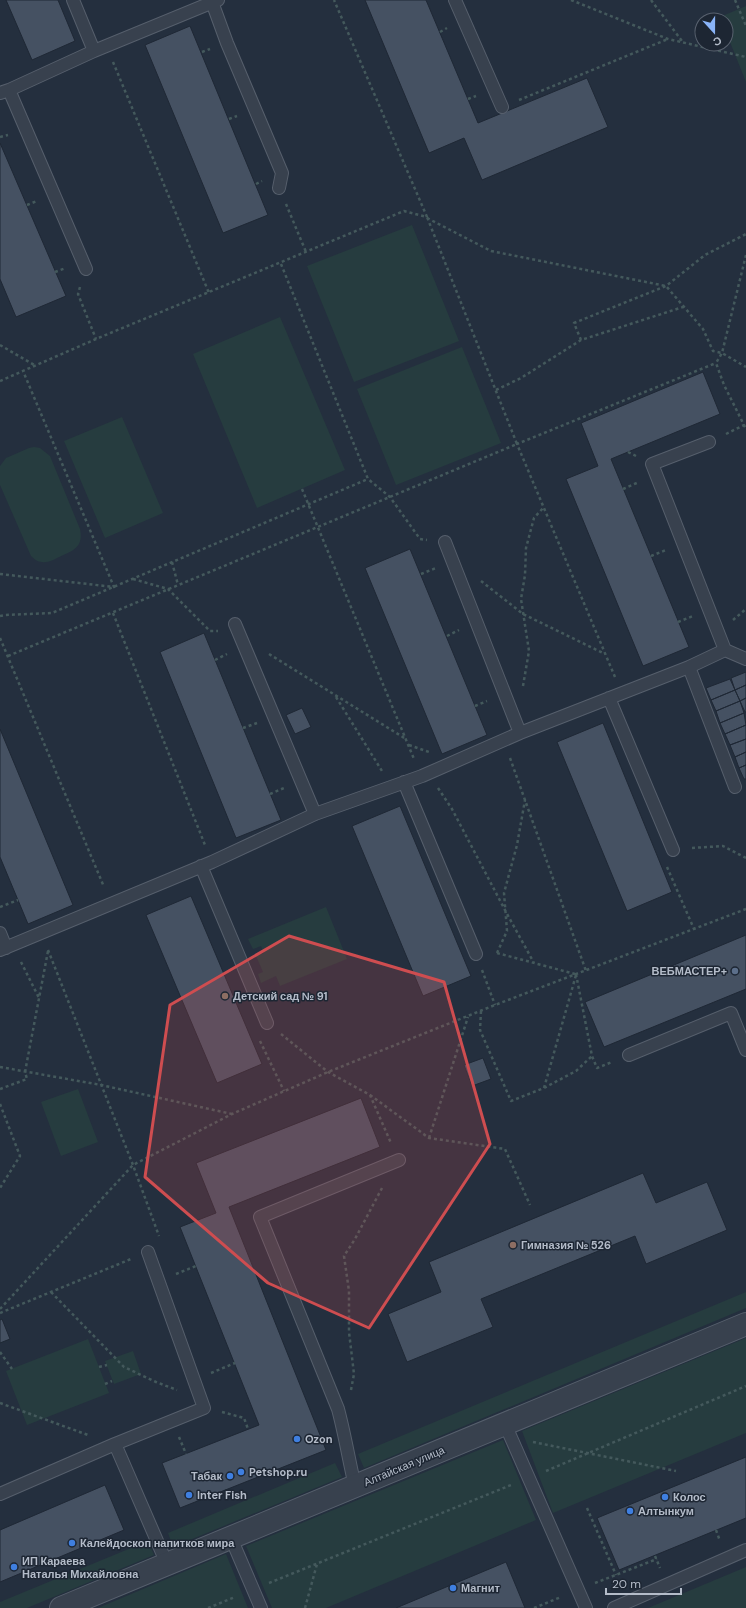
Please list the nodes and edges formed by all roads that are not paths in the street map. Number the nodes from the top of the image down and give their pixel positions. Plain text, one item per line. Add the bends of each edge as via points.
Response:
1 (73, 0) edge
2 (455, 0) edge
3 (215, 1) edge
4 (94, 51) junction
5 (4, 92) edge
6 (502, 107) road end
7 (279, 188) road end
8 (86, 269) road end
9 (710, 442) dead end
10 (445, 542) road end
11 (238, 631) road end
12 (725, 650) junction
13 (746, 659) edge
14 (689, 667) junction
15 (609, 698) junction
16 (520, 733) junction
17 (404, 782) junction
18 (735, 787) dead end
19 (315, 814) junction
20 (673, 850) road end
21 (206, 864) junction
22 (0, 933) edge
23 (3, 949) edge
24 (475, 950) road end
25 (267, 1023) road end
26 (746, 1050) edge
27 (629, 1055) road end
28 (399, 1160) road end
29 (148, 1252) road end
30 (746, 1324) edge
31 (508, 1431) junction
32 (115, 1444) junction
33 (355, 1486) junction
34 (0, 1494) edge
35 (231, 1538) junction
36 (746, 1550) edge
37 (167, 1564) junction
38 (61, 1608) edge
39 (261, 1608) edge
40 (586, 1608) edge
41 (614, 1608) edge

1 - 4 lane
2 - 6 lane
3 - 4 lane
3 - 7 lane via 227,43 282,172
4 - 5 lane
5 - 8 lane
9 - 12 lane via 652,464
10 - 16 lane
11 - 19 lane
12 - 13 lane
12 - 14 lane
14 - 15 lane
14 - 18 lane
15 - 16 lane
15 - 20 lane
16 - 17 lane
17 - 19 lane
17 - 24 lane
19 - 21 lane
21 - 23 lane
21 - 25 lane
22 - 23 lane
26 - 27 lane via 731,1013
28 - 33 lane via 260,1217 338,1409
29 - 32 lane via 202,1403
30 - 31 street, Алтайская улица
31 - 33 street, Алтайская улица
31 - 40 lane
32 - 34 lane
32 - 37 lane
33 - 35 street, Алтайская улица
35 - 37 street, Алтайская улица
35 - 39 lane
36 - 41 lane
37 - 38 street, Алтайская улица

